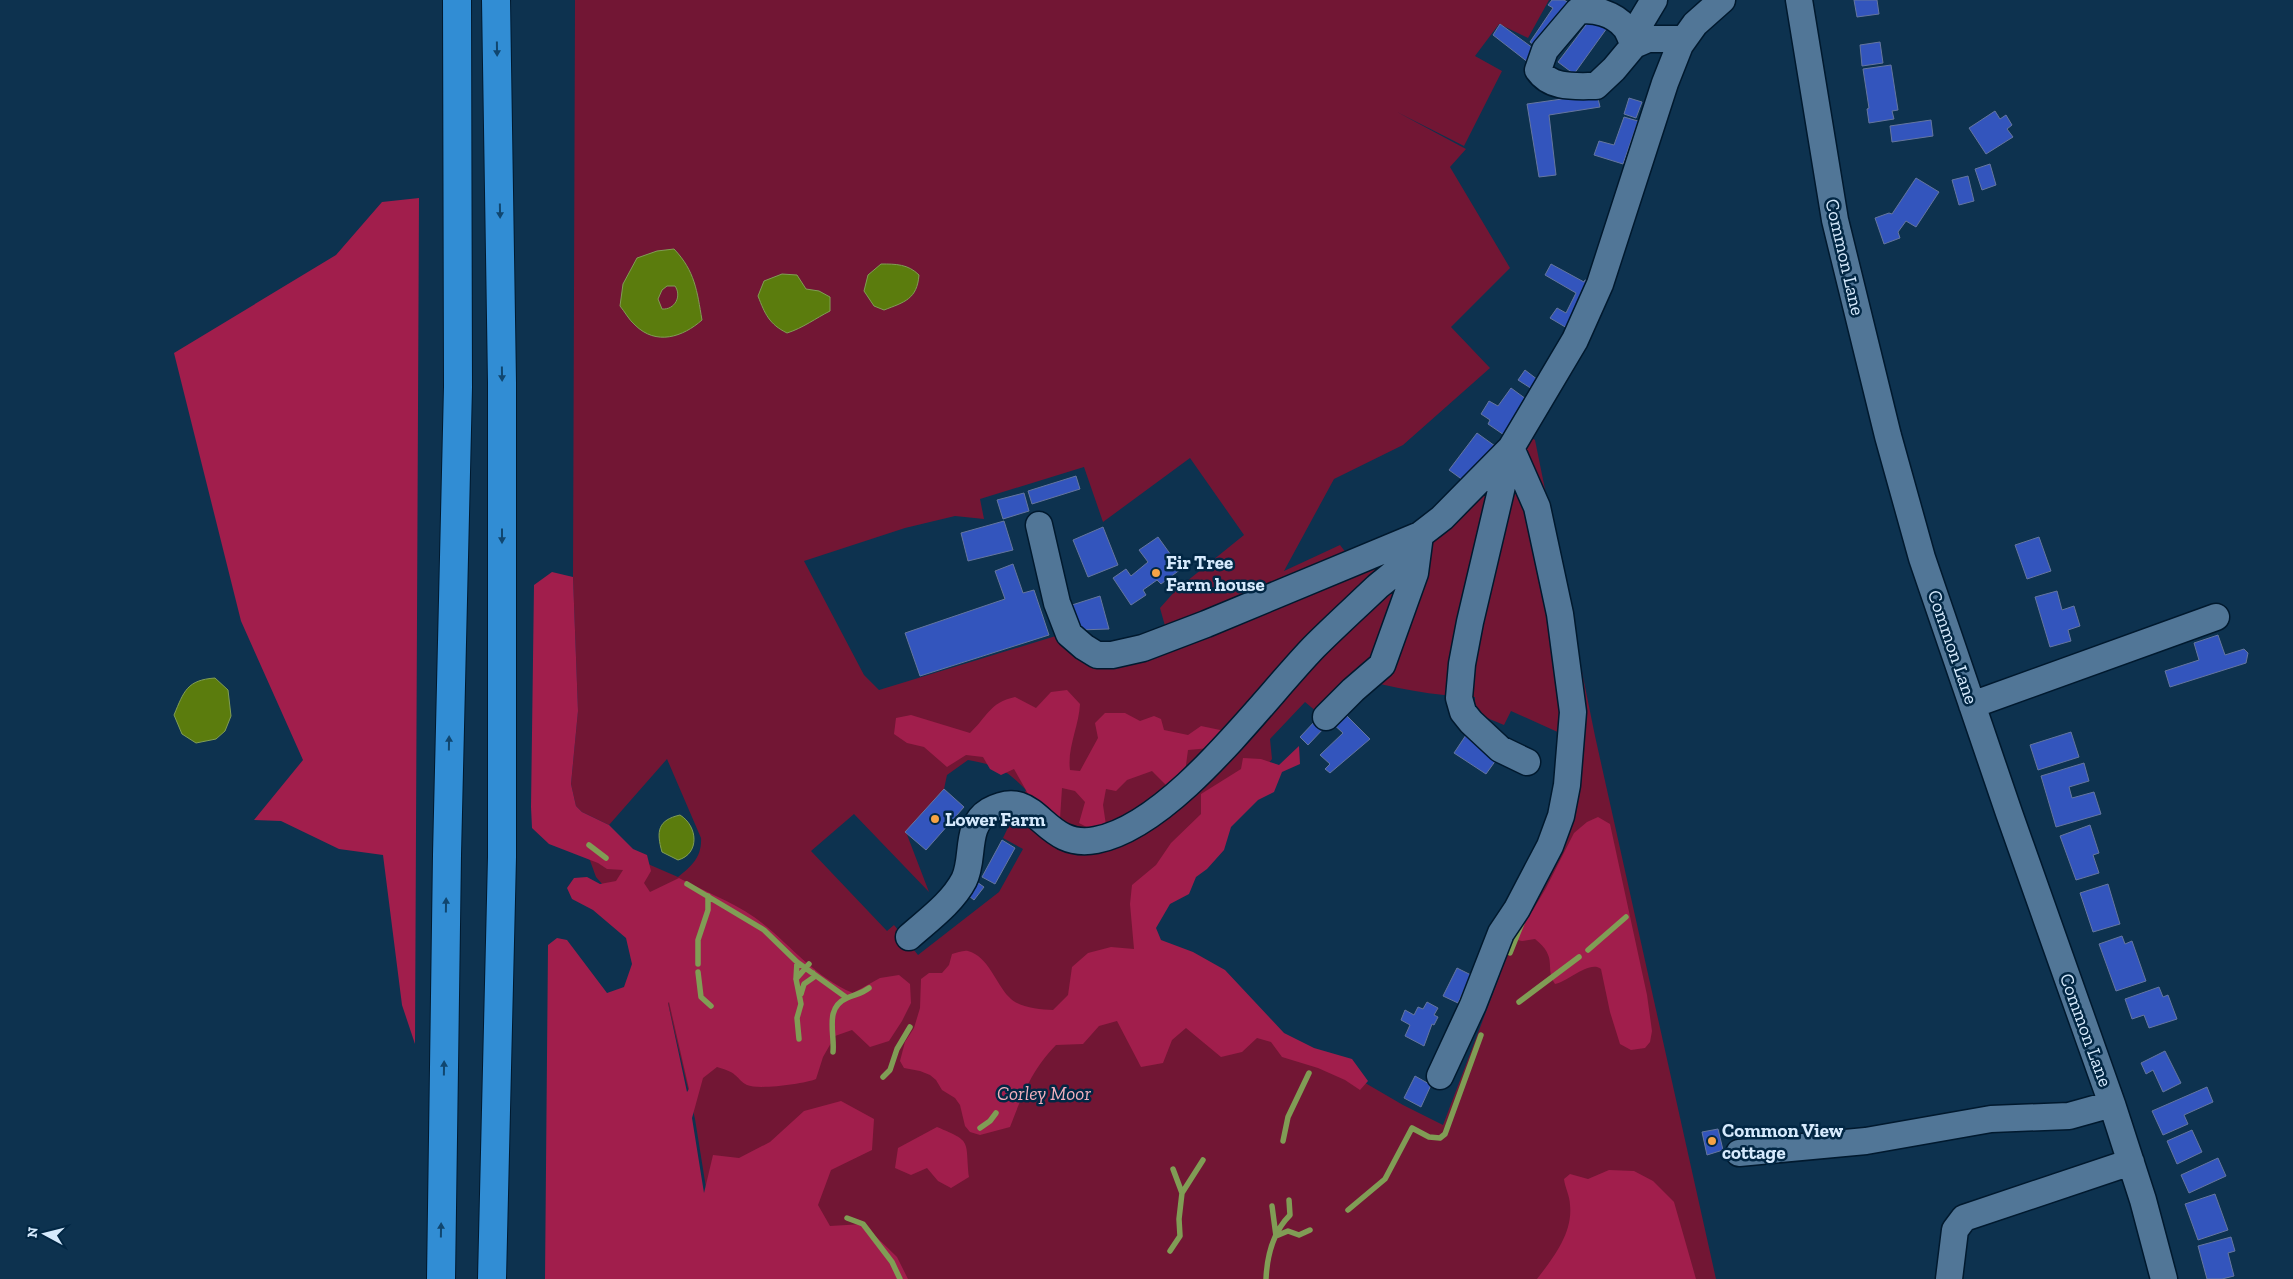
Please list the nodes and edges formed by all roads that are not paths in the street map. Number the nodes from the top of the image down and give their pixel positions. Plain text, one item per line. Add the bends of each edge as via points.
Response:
1 (457, 0) edge
2 (496, 0) edge
3 (1654, 0) edge
4 (1722, 0) edge
5 (1800, 0) edge
6 (1684, 39) junction
7 (1511, 448) junction
8 (1039, 525) dead end
9 (1420, 535) junction
10 (2216, 617) dead end
11 (1972, 705) junction
12 (1326, 717) dead end
13 (1527, 762) dead end
14 (909, 937) dead end
15 (1440, 1076) dead end
16 (2112, 1104) junction
17 (1739, 1153) dead end
18 (2131, 1162) junction
19 (441, 1279) edge
20 (492, 1279) edge
21 (1949, 1279) edge
22 (2164, 1279) edge

19 -> 1 highway via 458,387
2 -> 20 highway via 502,382 502,856
3 - 6 street via 1642,20 1634,45 1648,39
4 - 6 street
5 - 11 street, Common Lane via 1835,220 1888,436 1922,558
6 - 7 street via 1665,83 1600,284 1575,340
7 - 9 street via 1442,518
7 - 13 street via 1470,622 1459,698 1471,722 1500,749
7 - 15 street via 1537,507 1560,614 1572,712 1567,785 1561,816 1550,846 1501,933
8 - 9 street via 1055,594 1070,634 1097,655 1143,648
9 - 12 street via 1416,573 1382,665
9 - 14 street via 1402,565 1315,646 1231,741 1175,795 1119,834 1075,842 1059,835 1025,806 1004,804 987,812 973,830 964,879 952,898
10 - 11 street
11 - 16 street, Common Lane
16 - 17 street via 2069,1116 1991,1119 1866,1141
16 - 18 street, Common Lane
18 - 21 street via 1964,1218 1955,1230
18 - 22 street, Common Lane

